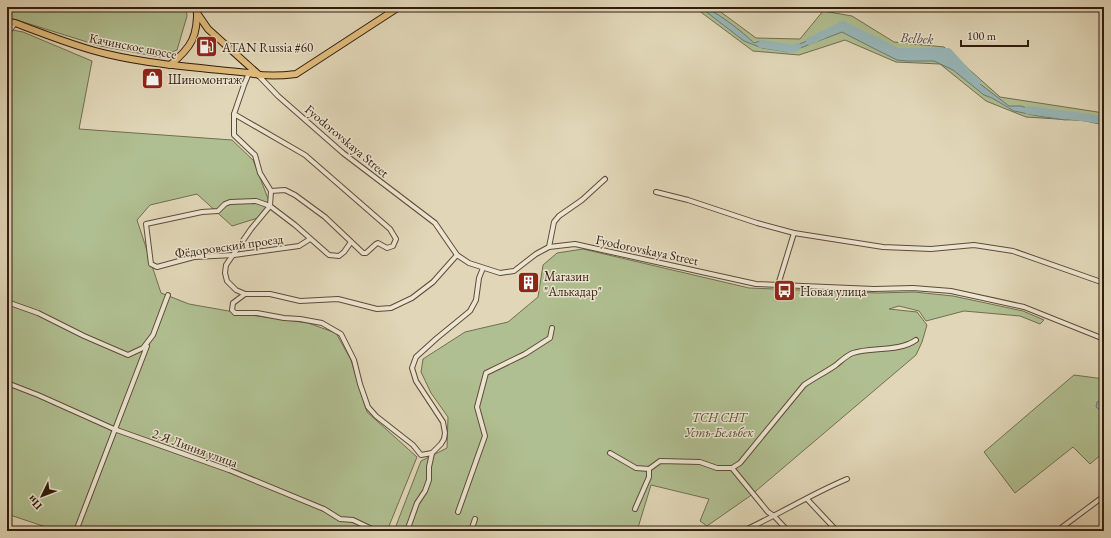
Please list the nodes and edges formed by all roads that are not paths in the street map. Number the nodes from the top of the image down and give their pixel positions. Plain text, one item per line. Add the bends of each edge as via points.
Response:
1 (399, 7) edge
2 (197, 10) edge
3 (7, 22) edge
4 (15, 23) junction
5 (7, 34) edge
6 (170, 65) junction
7 (249, 73) junction
8 (259, 76) junction
9 (234, 114) junction
10 (605, 179) dead end
11 (271, 191) junction
12 (656, 192) dead end
13 (270, 206) junction
14 (794, 233) junction
15 (310, 239) junction
16 (352, 242) junction
17 (549, 247) junction
18 (234, 254) junction
19 (457, 255) junction
20 (483, 268) junction
21 (1104, 283) edge
22 (778, 285) junction
23 (245, 294) junction
24 (168, 295) dead end
25 (7, 302) edge
26 (552, 328) dead end
27 (1104, 339) edge
28 (916, 340) dead end
29 (147, 344) junction
30 (7, 383) edge
31 (114, 429) junction
32 (432, 453) junction
33 (610, 453) dead end
34 (732, 468) junction
35 (649, 469) junction
36 (847, 480) dead end
37 (1104, 496) edge
38 (807, 499) junction
39 (635, 509) dead end
40 (458, 512) dead end
41 (774, 516) junction
42 (476, 519) dead end
43 (76, 531) edge
44 (376, 531) edge
45 (407, 531) edge
46 (471, 531) edge
47 (743, 531) edge
48 (788, 531) edge
49 (837, 531) edge
50 (1056, 531) edge

1 - 8 main road, Качинское шоссе via 296,74
2 - 6 main road via 196,31 192,42 184,54
2 - 8 main road via 208,29
3 - 4 main road, Качинское шоссе
4 - 5 street
4 - 6 main road, Качинское шоссе via 107,55
6 - 7 main road, Качинское шоссе
7 - 8 main road, Качинское шоссе
7 - 9 street
8 - 19 street, Fyodorovskaya Street via 342,153 435,223
9 - 11 street via 234,135 255,156 260,173
9 - 16 street via 305,154 390,229 396,239 393,246 387,248 378,243 366,253
10 - 17 street via 554,222
11 - 13 street
11 - 16 street via 285,190 295,195 325,217
12 - 14 street
13 - 15 street
13 - 18 street
13 - 18 street, Фёдоровский проезд via 256,200 230,202 218,211 146,224 151,264 157,267 194,258
14 - 21 street via 883,247 931,249 974,245 1013,251
14 - 22 street
15 - 16 street via 329,255 339,256
15 - 18 street, Фёдоровский проезд via 299,246
17 - 20 street, Fyodorovskaya Street via 514,271 500,273
17 - 22 street, Fyodorovskaya Street via 575,244 756,284
18 - 23 street via 226,265 227,281 236,290
19 - 20 street, Fyodorovskaya Street
19 - 23 street via 432,282 412,298 391,308 377,309 338,299 300,300 270,294
20 - 32 street via 476,300 470,311 416,357 412,368 416,381 442,422 445,433 442,444
22 - 27 street, Fyodorovskaya Street via 951,291 1024,307
23 - 32 street via 233,303 232,310 235,313 258,313 322,323 341,334 354,360 368,407 413,445 421,455
24 - 29 street via 158,326
25 - 29 street via 38,313 128,355
26 - 40 street via 550,338 525,354 486,373 477,407 485,436
28 - 34 street via 888,348 852,353 804,385 740,463
29 - 31 street
30 - 31 street, 2-Я Линия улица
31 - 43 street
31 - 44 street, 2-Я Линия улица via 228,470
32 - 45 street via 429,480
33 - 35 street via 636,468
34 - 35 street via 717,468 700,462 660,461
34 - 41 street
35 - 39 street via 649,478
36 - 38 street
37 - 50 street
38 - 41 street
38 - 49 street
41 - 47 street
41 - 48 street
42 - 46 street

